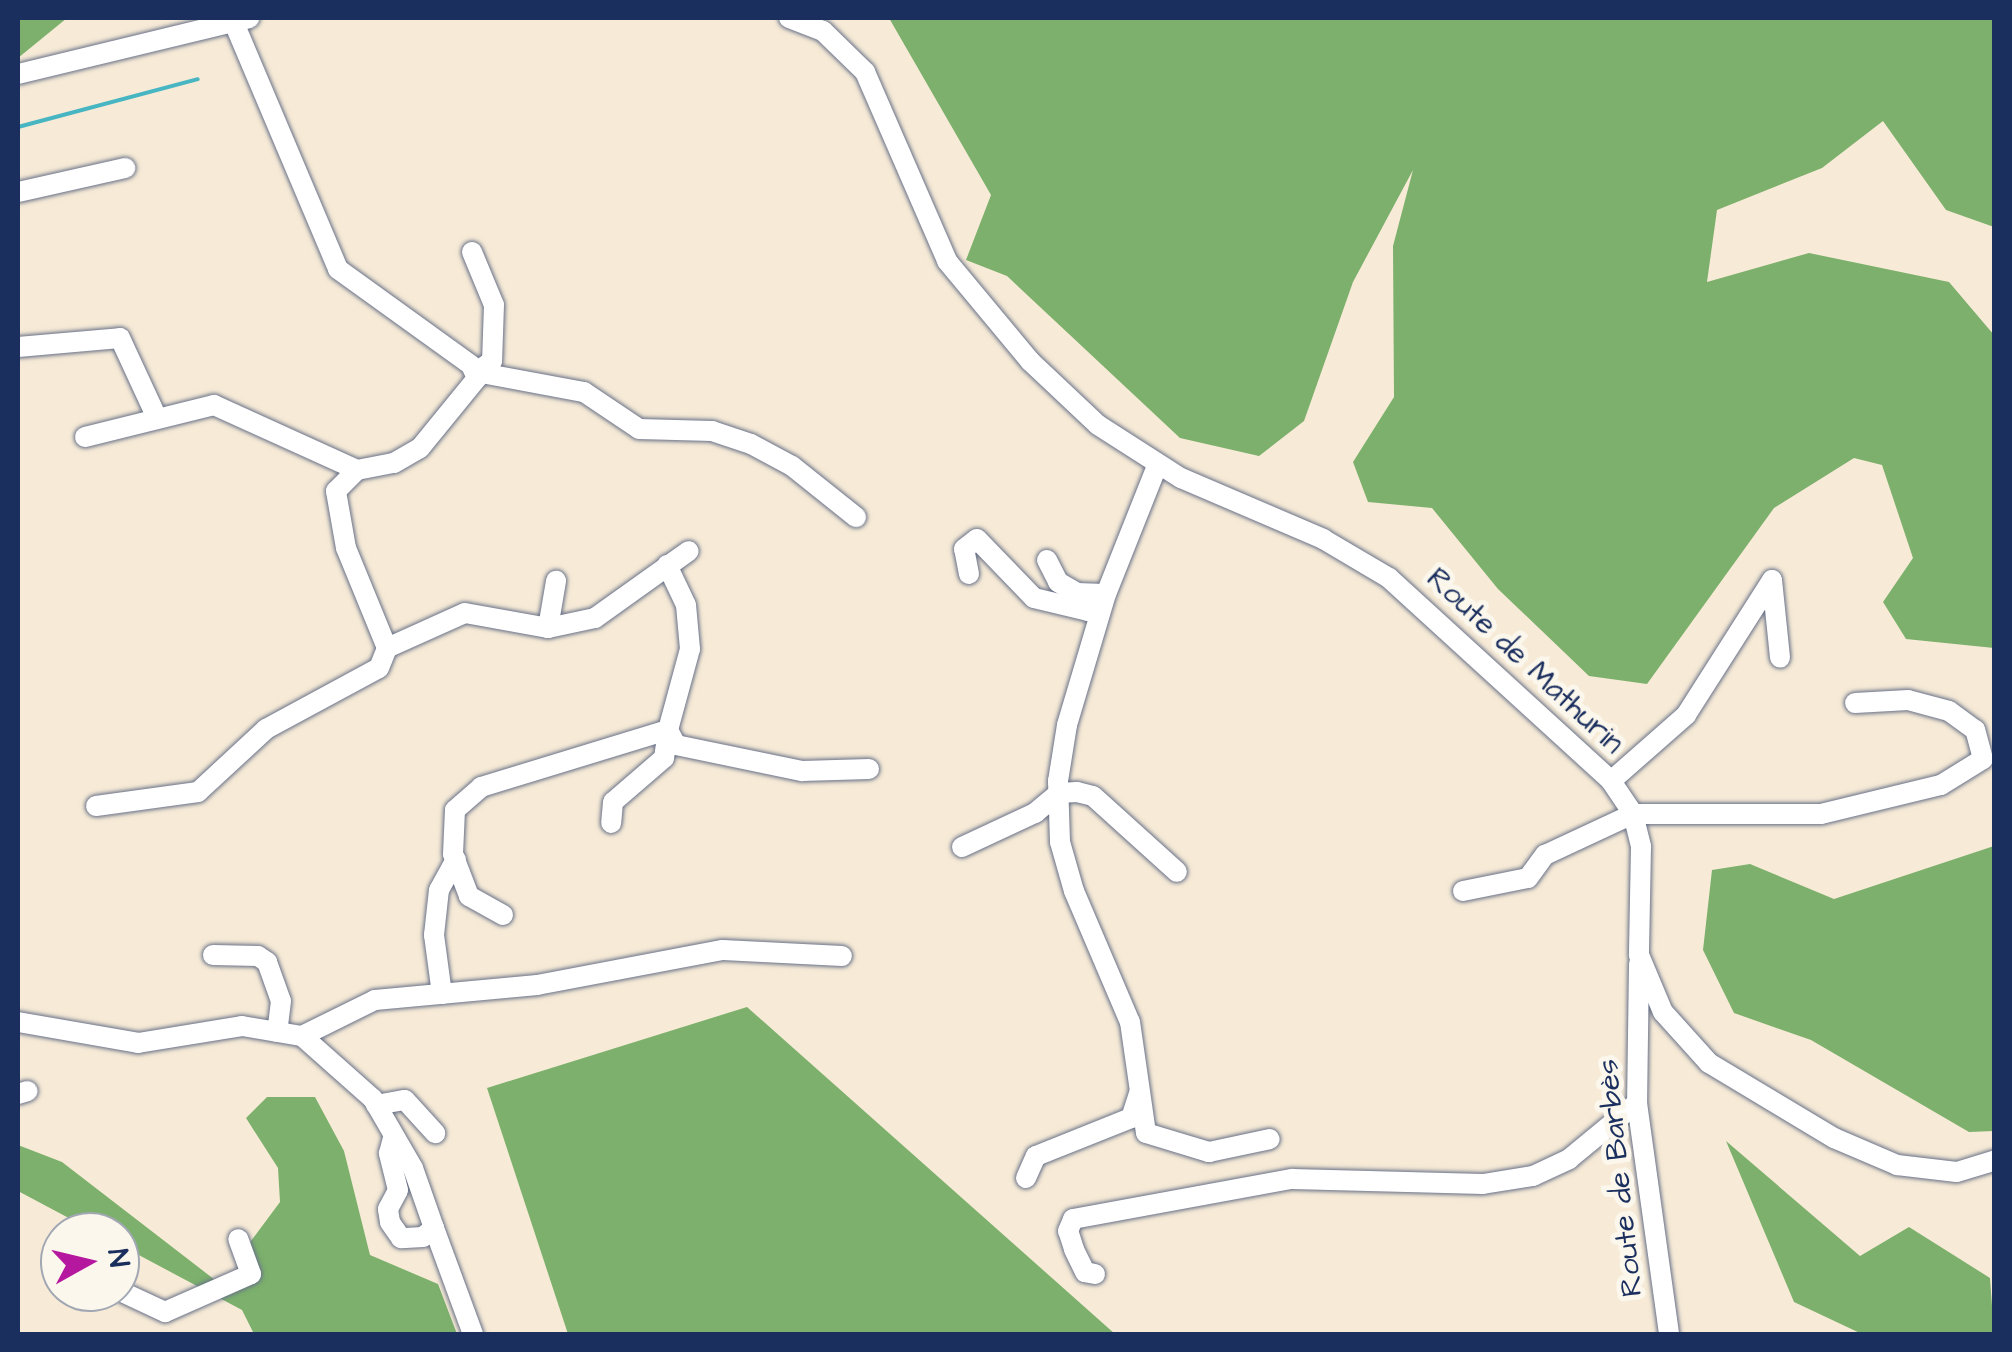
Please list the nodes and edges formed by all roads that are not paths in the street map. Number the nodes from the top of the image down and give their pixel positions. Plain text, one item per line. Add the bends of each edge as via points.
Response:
1 (241, 20) edge
2 (800, 20) edge
3 (18, 74) edge
4 (126, 168) dead end
5 (18, 192) edge
6 (472, 252) dead end
7 (18, 347) edge
8 (476, 372) junction
9 (156, 416) junction
10 (85, 437) dead end
11 (1157, 466) junction
12 (358, 470) junction
13 (856, 518) dead end
14 (689, 551) dead end
15 (1047, 560) dead end
16 (666, 565) junction
17 (969, 574) dead end
18 (556, 581) dead end
19 (1101, 594) junction
20 (548, 628) junction
21 (387, 648) junction
22 (1780, 658) dead end
23 (1855, 703) dead end
24 (668, 730) junction
25 (870, 769) dead end
26 (1612, 781) junction
27 (1059, 793) junction
28 (96, 806) dead end
29 (1633, 814) junction
30 (610, 823) dead end
31 (962, 847) dead end
32 (456, 860) junction
33 (1177, 872) dead end
34 (1463, 891) dead end
35 (503, 915) dead end
36 (213, 955) dead end
37 (1639, 955) junction
38 (842, 956) dead end
39 (442, 994) junction
40 (18, 1022) edge
41 (277, 1032) junction
42 (302, 1036) junction
43 (1141, 1081) junction
44 (1637, 1103) junction
45 (376, 1105) junction
46 (435, 1132) dead end
47 (394, 1138) junction
48 (1270, 1139) dead end
49 (1994, 1161) edge
50 (1026, 1178) dead end
51 (434, 1228) junction
52 (238, 1239) dead end
53 (1094, 1274) dead end
54 (140, 1300) edge
55 (165, 1312) junction
56 (166, 1334) edge
57 (474, 1334) edge
58 (1669, 1334) edge

1 - 3 street
1 - 8 street via 338,269
2 - 11 street, Route de Mathurin via 865,72 920,208 977,303 1098,424
4 - 5 street
6 - 8 street via 494,305 492,361
7 - 9 street via 120,338
8 - 12 street via 466,398 420,448 394,463
8 - 13 street via 584,392 639,429 712,431 751,444 792,466
9 - 10 street
9 - 12 street via 214,405
11 - 19 street
11 - 26 street, Route de Mathurin via 1322,538 1389,578
12 - 21 street via 336,491 339,519
14 - 16 street
15 - 19 street via 1058,582
16 - 20 street via 595,618
16 - 24 street via 686,605 690,649
17 - 19 street via 965,542 976,539 1034,598 1088,611
18 - 20 street
19 - 27 street via 1067,725
20 - 21 street via 466,613
21 - 28 street via 379,668 360,683 266,729 198,792
22 - 26 street via 1772,580 1686,715
23 - 29 street via 1908,700 1949,711 1975,730 1984,759 1941,785 1820,814
24 - 25 street via 676,745 802,771
24 - 30 street via 664,758 612,802
24 - 32 street via 481,787 455,810
26 - 29 street, Route de Mathurin
27 - 31 street via 1034,813
27 - 33 street via 1093,796
27 - 43 street via 1060,842 1074,891 1124,1003
29 - 34 street via 1545,855 1528,878
29 - 37 street, Route de Mathurin via 1643,874
32 - 35 street via 469,896
32 - 39 street via 439,890 434,934
36 - 41 street via 267,962 281,1001
37 - 44 street, Route de Barbès
37 - 49 street, Route de Mathurin via 1680,1035 1709,1063 1770,1102 1897,1166 1957,1172
38 - 39 street via 723,950 538,985
39 - 42 street via 374,1000
40 - 41 street via 138,1043 242,1026
41 - 42 street
42 - 45 street
43 - 48 street via 1146,1133 1165,1143 1209,1152
43 - 50 street via 1131,1118 1036,1156
44 - 53 street via 1568,1159 1533,1176 1484,1184 1267,1182 1073,1218 1068,1230 1074,1249 1085,1272
44 - 58 street, Route de Barbès
45 - 46 street via 405,1100
45 - 47 street
47 - 51 street via 413,1168
47 - 51 street via 389,1152 398,1190 388,1210 394,1232 410,1240
51 - 57 street
52 - 55 street via 251,1274
54 - 55 street
55 - 56 street

